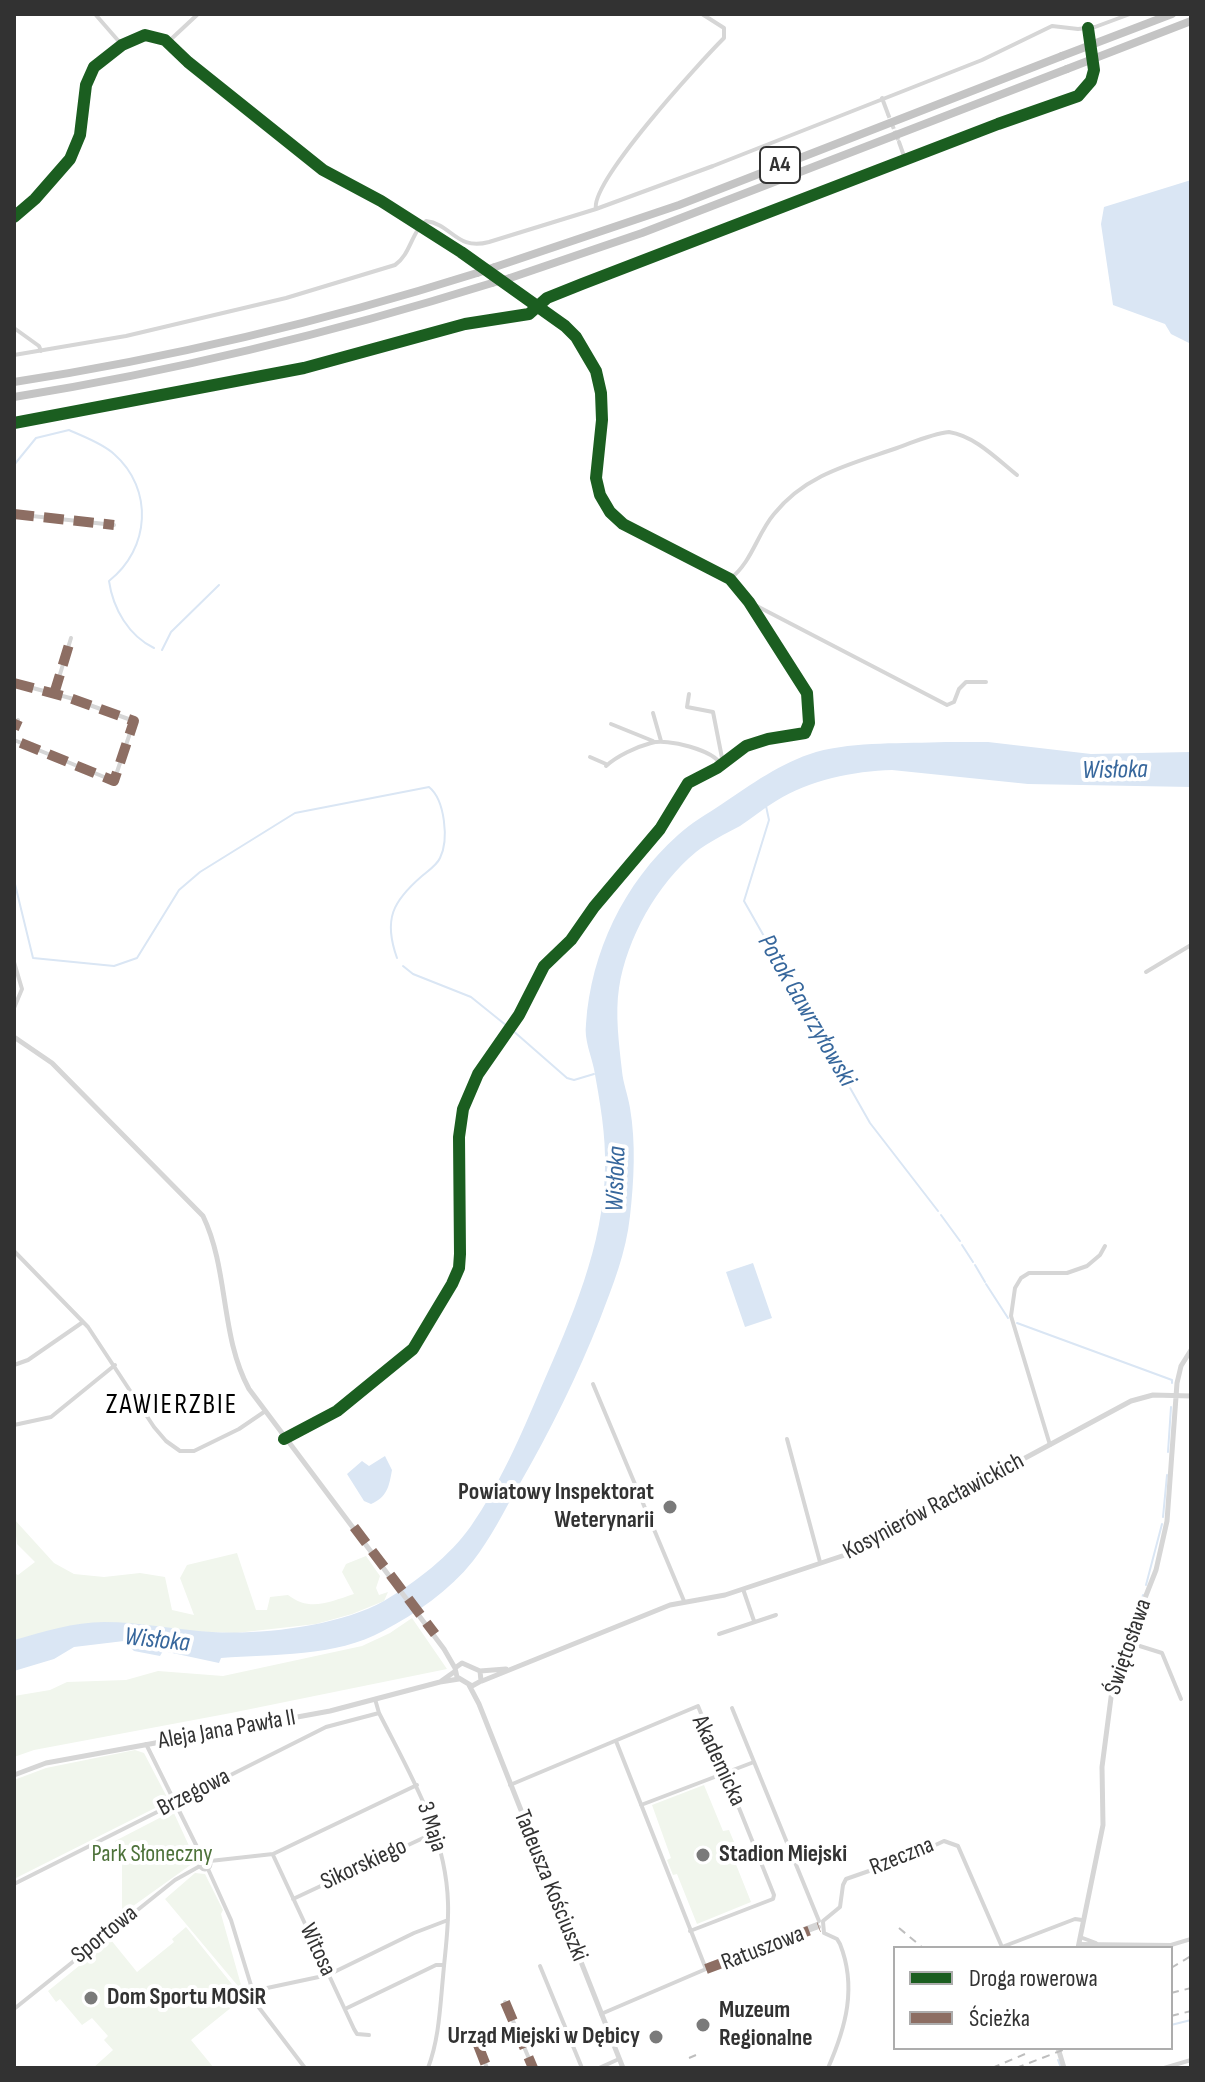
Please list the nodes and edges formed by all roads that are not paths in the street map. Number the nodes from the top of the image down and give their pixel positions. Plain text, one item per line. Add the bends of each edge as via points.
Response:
1 (95, 14) edge
2 (198, 14) edge
3 (702, 14) edge
4 (1130, 14) edge
5 (1172, 14) edge
6 (1191, 21) edge
7 (1088, 28) junction
8 (168, 42) junction
9 (122, 45) junction
10 (882, 98) junction
11 (888, 114) tunnel mouth
12 (899, 142) tunnel mouth
13 (905, 159) junction
14 (596, 209) junction
15 (14, 217) edge
16 (419, 226) junction
17 (537, 306) junction
18 (14, 328) edge
19 (41, 351) junction
20 (14, 355) edge
21 (14, 382) edge
22 (14, 397) edge
23 (14, 423) edge
24 (1017, 475) dead end
25 (14, 514) edge
26 (114, 525) dead end
27 (730, 579) junction
28 (749, 602) junction
29 (71, 638) dead end
30 (986, 682) dead end
31 (14, 683) edge
32 (54, 694) junction
33 (689, 694) dead end
34 (653, 713) dead end
35 (18, 720) dead end
36 (611, 724) dead end
37 (14, 729) edge
38 (14, 740) edge
39 (659, 742) junction
40 (590, 757) dead end
41 (722, 764) junction
42 (1191, 945) edge
43 (14, 962) edge
44 (1146, 972) dead end
45 (14, 1008) edge
46 (14, 1037) edge
47 (1105, 1246) dead end
48 (14, 1251) edge
49 (84, 1322) junction
50 (1191, 1350) edge
51 (14, 1365) edge
52 (115, 1365) junction
53 (593, 1384) dead end
54 (1176, 1395) junction
55 (1191, 1396) edge
56 (264, 1412) junction
57 (14, 1425) edge
58 (284, 1439) junction
59 (787, 1439) dead end
60 (1050, 1445) junction
61 (821, 1565) junction
62 (743, 1589) junction
63 (684, 1601) junction
64 (776, 1615) dead end
65 (754, 1622) junction
66 (719, 1634) dead end
67 (1127, 1642) junction
68 (444, 1649) junction
69 (462, 1663) junction
70 (511, 1669) junction
71 (455, 1670) junction
72 (480, 1671) junction
73 (459, 1679) junction
74 (440, 1682) junction
75 (480, 1683) junction
76 (469, 1685) junction
77 (375, 1699) junction
78 (1181, 1699) dead end
79 (479, 1704) junction
80 (732, 1708) dead end
81 (379, 1713) junction
82 (615, 1740) junction
83 (146, 1744) junction
84 (754, 1762) junction
85 (725, 1774) junction
86 (14, 1775) edge
87 (417, 1785) junction
88 (510, 1785) junction
89 (176, 1803) junction
90 (641, 1805) junction
91 (436, 1832) junction
92 (273, 1854) junction
93 (203, 1859) junction
94 (210, 1861) junction
95 (200, 1866) junction
96 (208, 1869) junction
97 (14, 1884) edge
98 (293, 1899) junction
99 (448, 1920) junction
100 (1082, 1920) junction
101 (820, 1924) junction
102 (690, 1931) junction
103 (1080, 1937) junction
104 (1191, 1939) edge
105 (1098, 1944) junction
106 (1002, 1946) edge
107 (1005, 1946) edge
108 (1078, 1946) edge
109 (444, 1965) junction
110 (540, 1966) dead end
111 (706, 1969) junction
112 (328, 1975) junction
113 (252, 1992) junction
114 (505, 2002) dead end
115 (14, 2009) edge
116 (345, 2009) junction
117 (601, 2014) junction
118 (369, 2035) dead end
119 (478, 2045) dead end
120 (620, 2059) junction
121 (1191, 2060) edge
122 (305, 2068) edge
123 (428, 2068) edge
124 (487, 2068) edge
125 (533, 2068) edge
126 (582, 2068) edge
127 (599, 2068) edge
128 (623, 2068) edge
129 (828, 2068) edge
130 (1164, 2068) edge

1 - 9 street
2 - 8 street
3 - 14 street via 721,24 724,38 619,158 594,200
4 - 7 street
5 - 21 highway, A4, bridge via 679,205 477,273 252,335
6 - 22 highway, A4, bridge via 683,218 510,278 265,347
7 - 10 street via 1052,26 982,60
7 - 13 street via 1094,70 1083,92
8 - 9 street via 145,35
8 - 16 street via 323,170
9 - 15 street via 88,75 80,135 70,159
10 - 11 street
10 - 14 street
12 - 13 street
13 - 17 street
14 - 16 street via 474,245 430,221
16 - 17 street
16 - 19 street via 395,265 286,298
17 - 23 street via 529,314 465,324 304,368
17 - 27 street via 576,337 596,371 602,420 596,478 610,512 623,524
18 - 19 street
19 - 20 street
24 - 27 street via 949,432 837,468 785,501 742,569
25 - 26 street
27 - 28 street
28 - 30 street via 947,705 966,682
28 - 41 street via 807,693 809,728 752,743
29 - 32 street
31 - 32 street
32 - 38 street via 134,721 114,781
33 - 41 street via 687,707 713,712
34 - 39 street
35 - 37 street
36 - 39 street
39 - 40 street via 607,765
39 - 41 street via 712,754
41 - 58 street via 684,787 660,829 544,966 478,1074 460,1126 459,1268 420,1340 346,1405
42 - 44 street
43 - 45 street via 22,989
46 - 56 street via 52,1063 203,1216 240,1373
47 - 60 street via 1092,1263 1067,1273 1025,1274 1015,1288 1011,1316
48 - 49 street
49 - 51 street
49 - 52 street
50 - 54 street, Świętosława via 1181,1366
52 - 56 street via 154,1427 180,1451 211,1443
52 - 57 street via 51,1417
53 - 63 street
54 - 55 street, Kosynierów Racławickich
54 - 60 street, Kosynierów Racławickich via 1138,1398
54 - 67 street, Świętosława via 1164,1537
56 - 58 street
58 - 68 street
59 - 61 street
60 - 61 street, Kosynierów Racławickich
61 - 62 street, Kosynierów Racławickich
62 - 63 street, Kosynierów Racławickich
62 - 65 street
63 - 70 street, Kosynierów Racławickich
64 - 65 street
65 - 66 street
67 - 78 street via 1162,1653
67 - 100 street, Świętosława via 1109,1708 1103,1825
68 - 69 street
68 - 71 street
69 - 71 street, Aleja Jana Pawła II
69 - 72 street
70 - 72 street, Kosynierów Racławickich
70 - 75 street, Kosynierów Racławickich
71 - 73 street
71 - 74 street, Aleja Jana Pawła II
72 - 75 street, Tadeusza Kościuszki
73 - 74 street, Aleja Jana Pawła II
73 - 76 street
74 - 77 street, Aleja Jana Pawła II
75 - 76 street
75 - 79 street, Tadeusza Kościuszki
76 - 79 street, Tadeusza Kościuszki
77 - 81 street, 3 Maja
77 - 83 street, Aleja Jana Pawła II
79 - 88 street, Tadeusza Kościuszki
80 - 84 street
81 - 87 street, 3 Maja
81 - 89 street, Brzegowa via 326,1727
82 - 85 street, Akademicka via 698,1706
82 - 88 street, Akademicka
82 - 90 street
83 - 86 street, Aleja Jana Pawła II via 46,1763
83 - 89 street
84 - 85 street
84 - 101 street
85 - 90 street
85 - 102 street, Akademicka via 774,1897
87 - 91 street, 3 Maja
87 - 92 street
88 - 117 street, Tadeusza Kościuszki
89 - 93 street
89 - 97 street, Brzegowa
90 - 102 street
91 - 98 street, Sikorskiego
91 - 99 street, 3 Maja via 446,1875
92 - 94 street
92 - 98 street, Witosa
93 - 94 street
93 - 95 street
94 - 96 street
95 - 96 street
95 - 115 street, Sportowa via 175,1880
96 - 113 street via 227,1908
98 - 112 street, Witosa
99 - 109 street, 3 Maja
99 - 112 street
100 - 103 street, Świętosława
100 - 107 street, Rzeczna
101 - 106 street, Rzeczna via 840,1907 846,1879 944,1841 958,1846
101 - 111 street, Ratuszowa
101 - 129 street via 840,1944 849,1979 846,2018
102 - 111 street
103 - 105 street
103 - 108 street, Świętosława
104 - 105 street via 1171,1945
105 - 108 street
109 - 116 street
109 - 123 street, 3 Maja
110 - 126 street
111 - 117 street, Ratuszowa
112 - 113 street
112 - 116 street, Witosa
113 - 122 street
114 - 125 street
116 - 118 street, Witosa via 357,2034
117 - 120 street, Tadeusza Kościuszki
119 - 124 street
120 - 127 street
120 - 128 street, Tadeusza Kościuszki
121 - 130 street

